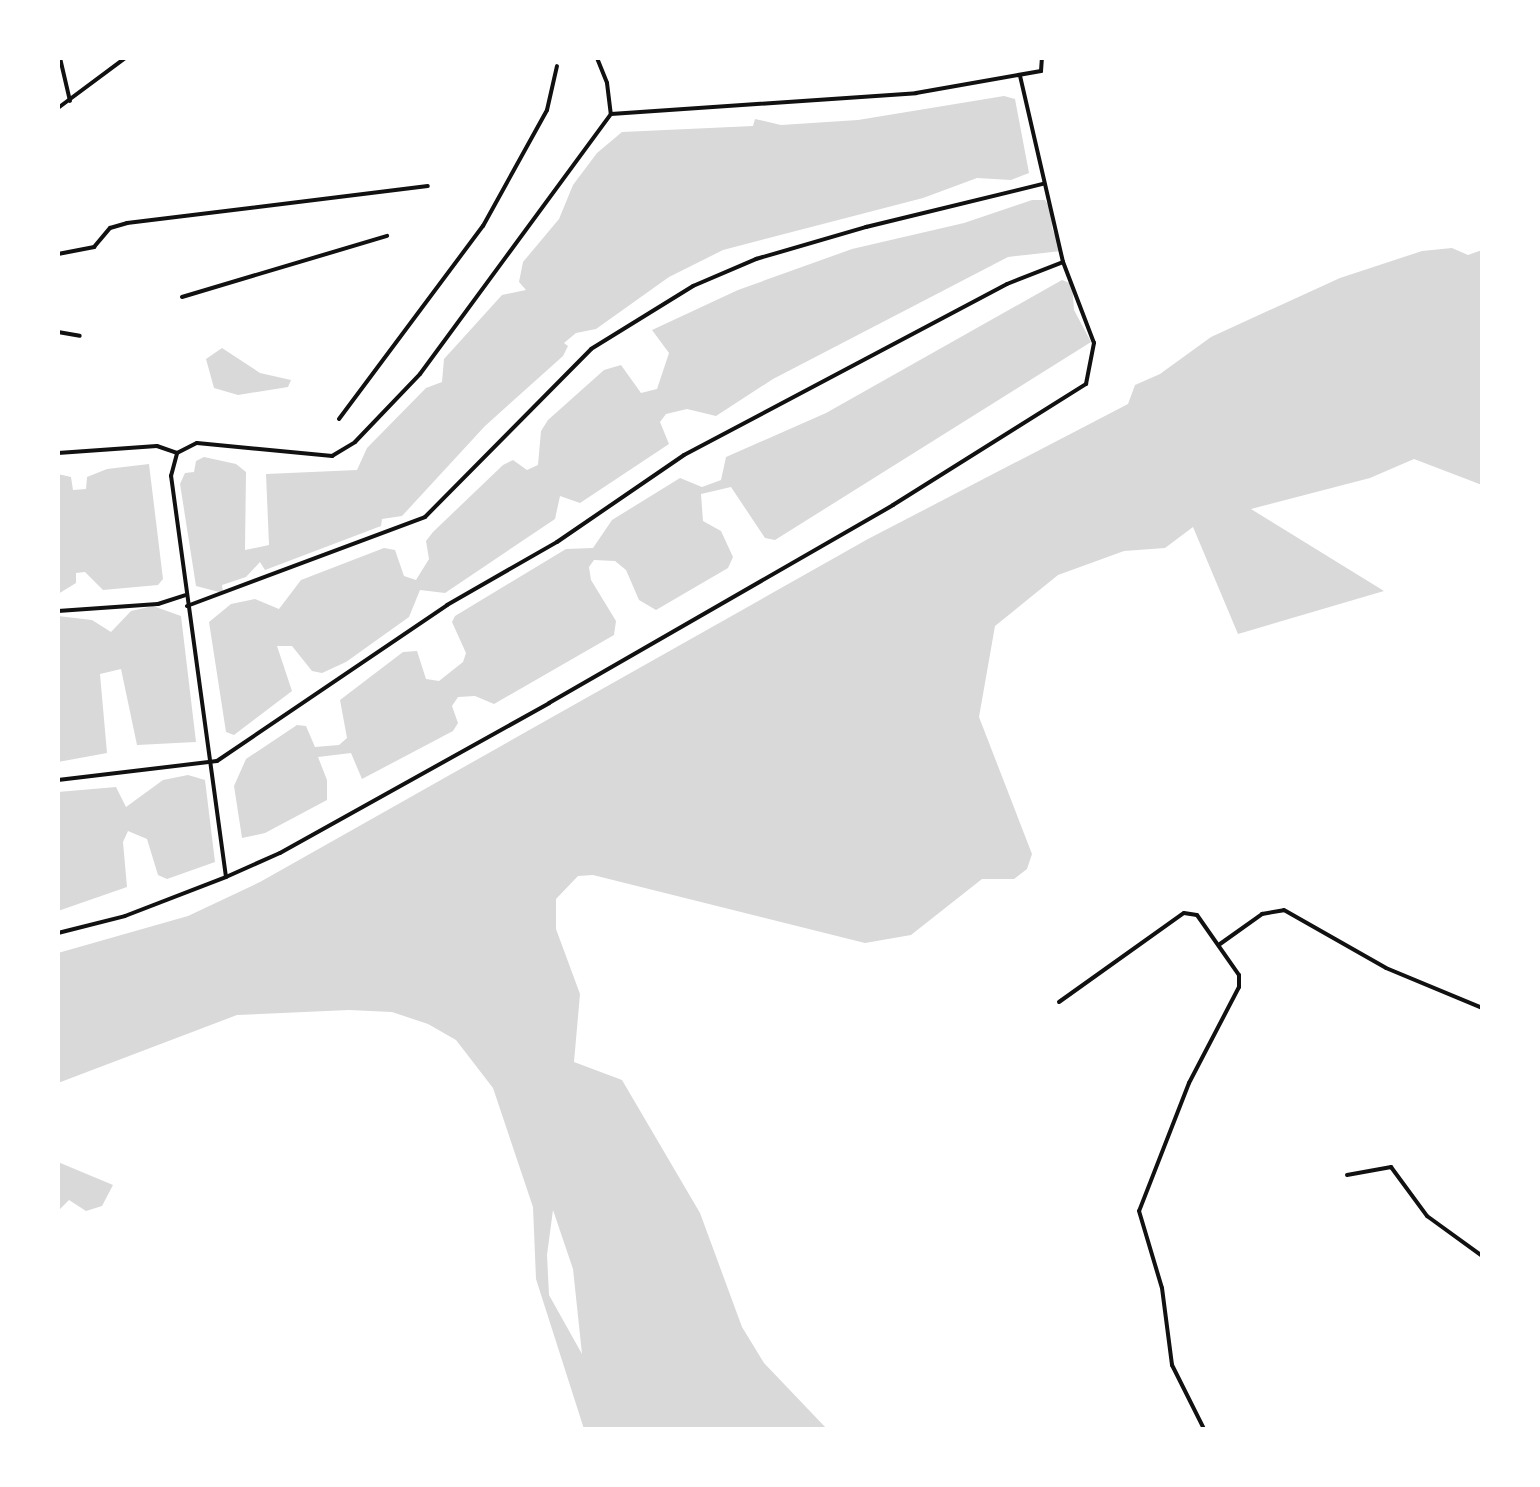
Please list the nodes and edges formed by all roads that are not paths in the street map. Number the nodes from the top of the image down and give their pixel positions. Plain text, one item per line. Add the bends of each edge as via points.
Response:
1 (60, 58) edge
2 (125, 58) edge
3 (597, 58) edge
4 (1042, 58) edge
5 (557, 66) dead end
6 (1020, 76) junction
7 (70, 101) junction
8 (58, 108) edge
9 (611, 114) junction
10 (1043, 184) junction
11 (428, 186) dead end
12 (387, 236) dead end
13 (58, 254) edge
14 (1063, 262) junction
15 (182, 297) dead end
16 (58, 332) edge
17 (80, 336) dead end
18 (339, 419) dead end
19 (58, 453) edge
20 (177, 453) junction
21 (185, 595) junction
22 (187, 606) junction
23 (58, 611) edge
24 (209, 764) junction
25 (58, 780) edge
26 (226, 877) junction
27 (58, 933) edge
28 (1220, 944) junction
29 (1059, 1002) dead end
30 (1482, 1008) edge
31 (1347, 1175) dead end
32 (1482, 1256) edge
33 (1204, 1429) edge

1 - 7 street
2 - 7 street
3 - 9 street
4 - 6 street via 1041,71
5 - 18 street via 547,110 483,226
6 - 9 street via 803,105
6 - 10 street via 1032,112
7 - 8 street
9 - 20 street via 420,374 355,442 318,457 197,443
10 - 14 street
10 - 22 street via 756,259 693,286 591,349 425,517
11 - 13 street via 127,223 110,228 94,247
12 - 15 street
14 - 24 street via 1007,284 684,455
14 - 26 street via 1094,343 1086,384 893,505 549,703 280,853
16 - 17 street
19 - 20 street via 157,446
20 - 21 street via 171,476
21 - 22 street
21 - 23 street via 158,604
22 - 24 street
24 - 25 street
24 - 26 street
26 - 27 street via 125,916
28 - 29 street via 1197,915 1184,913
28 - 30 street via 1262,914 1284,910 1386,968
28 - 33 street via 1239,975 1239,987 1189,1083 1139,1211 1162,1288 1172,1365
31 - 32 street via 1391,1167 1427,1216

